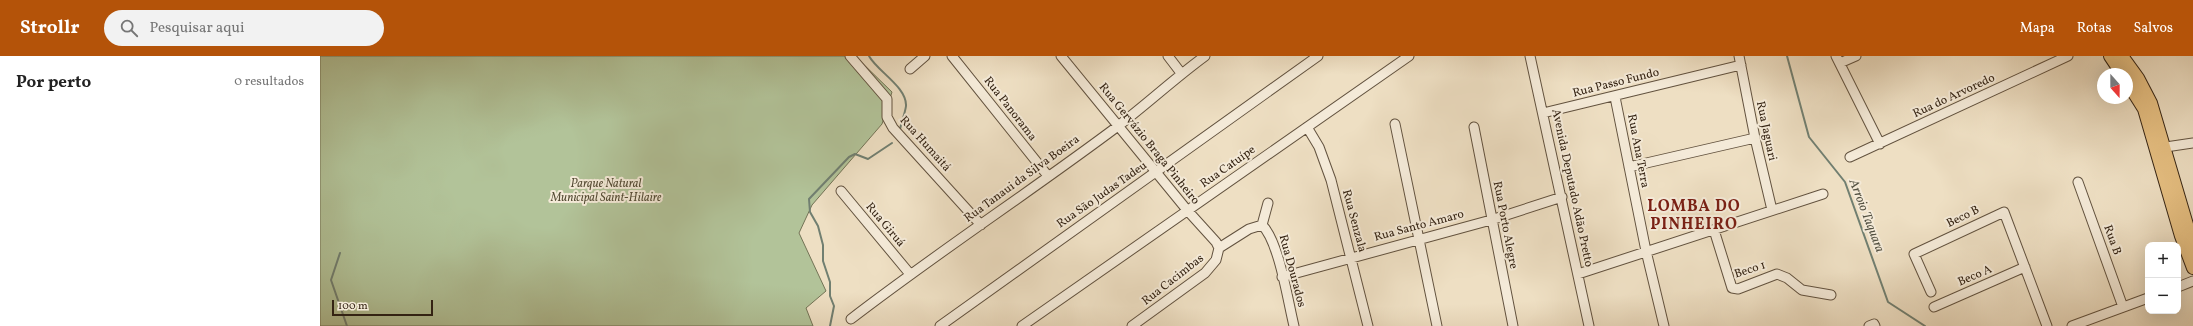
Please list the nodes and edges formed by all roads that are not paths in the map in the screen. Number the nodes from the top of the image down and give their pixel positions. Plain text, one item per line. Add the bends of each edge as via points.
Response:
1 (850, 56) edge
2 (925, 56) edge
3 (952, 56) edge
4 (1061, 56) edge
5 (1168, 56) edge
6 (1205, 56) edge
7 (1318, 56) edge
8 (1409, 56) edge
9 (1530, 56) edge
10 (1856, 56) edge
11 (2068, 56) edge
12 (2110, 56) edge
13 (2122, 56) edge
14 (1838, 60) edge
15 (1740, 61) edge
16 (2118, 68) edge
17 (910, 69) dead end
18 (1181, 73) junction
19 (2133, 92) edge
20 (1615, 97) junction
21 (1543, 113) junction
22 (1396, 124) dead end
23 (1118, 125) junction
24 (1307, 126) junction
25 (1474, 128) dead end
26 (1755, 138) junction
27 (2193, 143) edge
28 (1880, 144) junction
29 (2161, 147) junction
30 (1850, 157) dead end
31 (1629, 167) junction
32 (1156, 172) junction
33 (1048, 176) junction
34 (2078, 182) dead end
35 (841, 191) dead end
36 (1823, 194) dead end
37 (1562, 198) junction
38 (1268, 203) dead end
39 (1187, 210) junction
40 (1772, 210) junction
41 (1491, 220) junction
42 (981, 224) junction
43 (1262, 225) junction
44 (1714, 230) junction
45 (1420, 238) junction
46 (2193, 245) edge
47 (1219, 248) junction
48 (1646, 251) junction
49 (1351, 257) junction
50 (2025, 267) junction
51 (2193, 268) edge
52 (910, 274) junction
53 (1578, 274) junction
54 (1282, 277) junction
55 (2193, 281) edge
56 (2181, 286) edge
57 (1931, 292) dead end
58 (1831, 295) dead end
59 (2145, 299) edge
60 (1934, 307) dead end
61 (2123, 307) junction
62 (851, 319) dead end
63 (1135, 325) edge
64 (940, 326) edge
65 (1022, 326) edge
66 (1294, 326) edge
67 (1368, 326) edge
68 (1437, 326) edge
69 (1513, 326) edge
70 (1588, 326) edge
71 (1664, 326) edge
72 (2047, 326) edge
73 (2072, 326) edge

1 - 42 street, Rua Humaitá via 886,99 887,117 893,128
2 - 17 street
3 - 33 street, Rua Panorama
4 - 23 street, Rua Gervázio Braga Pinheiro
5 - 18 street
6 - 18 street, Rua Tanaui da Silva Boeira
7 - 32 street, Rua São Judas Tadeu
8 - 24 street, Rua Catuípe
9 - 21 street, Avenida Deputado Adão Pretto
10 - 14 street
11 - 28 street, Rua do Arvoredo
12 - 16 main road
13 - 29 main road via 2138,78 2151,104
14 - 28 street
15 - 20 street, Rua Passo Fundo
15 - 26 street, Rua Jaguari
18 - 23 street, Rua Tanaui da Silva Boeira
19 - 29 main road
20 - 21 street, Rua Passo Fundo
20 - 31 street, Rua Ana Terra
21 - 37 street, Avenida Deputado Adão Pretto
22 - 45 street
23 - 32 street, Rua Gervázio Braga Pinheiro
23 - 33 street, Rua Tanaui da Silva Boeira
24 - 39 street, Rua Catuípe
24 - 49 street, Rua Senzala via 1319,147 1331,180
25 - 41 street, Rua Porto Alegre
26 - 31 street
26 - 40 street, Rua Jaguari
27 - 29 street
28 - 30 street, Rua do Arvoredo
29 - 46 main road
29 - 51 main road via 2181,236
31 - 48 street, Rua Ana Terra
32 - 39 street, Rua Gervázio Braga Pinheiro
32 - 64 street, Rua São Judas Tadeu
33 - 42 street, Rua Tanaui da Silva Boeira
34 - 61 street, Rua B
35 - 52 street, Rua Giruá
36 - 40 street
37 - 41 street, Rua Santo Amaro
37 - 53 street, Avenida Deputado Adão Pretto
38 - 43 street
39 - 47 street, Rua Gervázio Braga Pinheiro
39 - 65 street, Rua Catuípe
40 - 44 street
41 - 45 street, Rua Santo Amaro
41 - 69 street, Rua Porto Alegre
42 - 52 street, Rua Tanaui da Silva Boeira
43 - 47 street via 1249,229
43 - 54 street, Rua Dourados via 1268,230 1276,250
44 - 48 street
44 - 58 street, Beco 1 via 1732,288 1738,289 1776,274 1802,290
45 - 49 street, Rua Santo Amaro
45 - 68 street
47 - 63 street, Rua Cacimbas via 1216,260 1205,273
48 - 53 street
48 - 71 street, Rua Ana Terra
49 - 54 street, Rua Santo Amaro
49 - 67 street, Rua Senzala
50 - 57 street, Beco B via 2006,214 2001,212 1914,254
50 - 60 street, Beco A
50 - 72 street
52 - 62 street, Rua Tanaui da Silva Boeira
53 - 70 street, Avenida Deputado Adão Pretto
54 - 66 street, Rua Dourados
55 - 56 street
59 - 61 street
61 - 73 street

